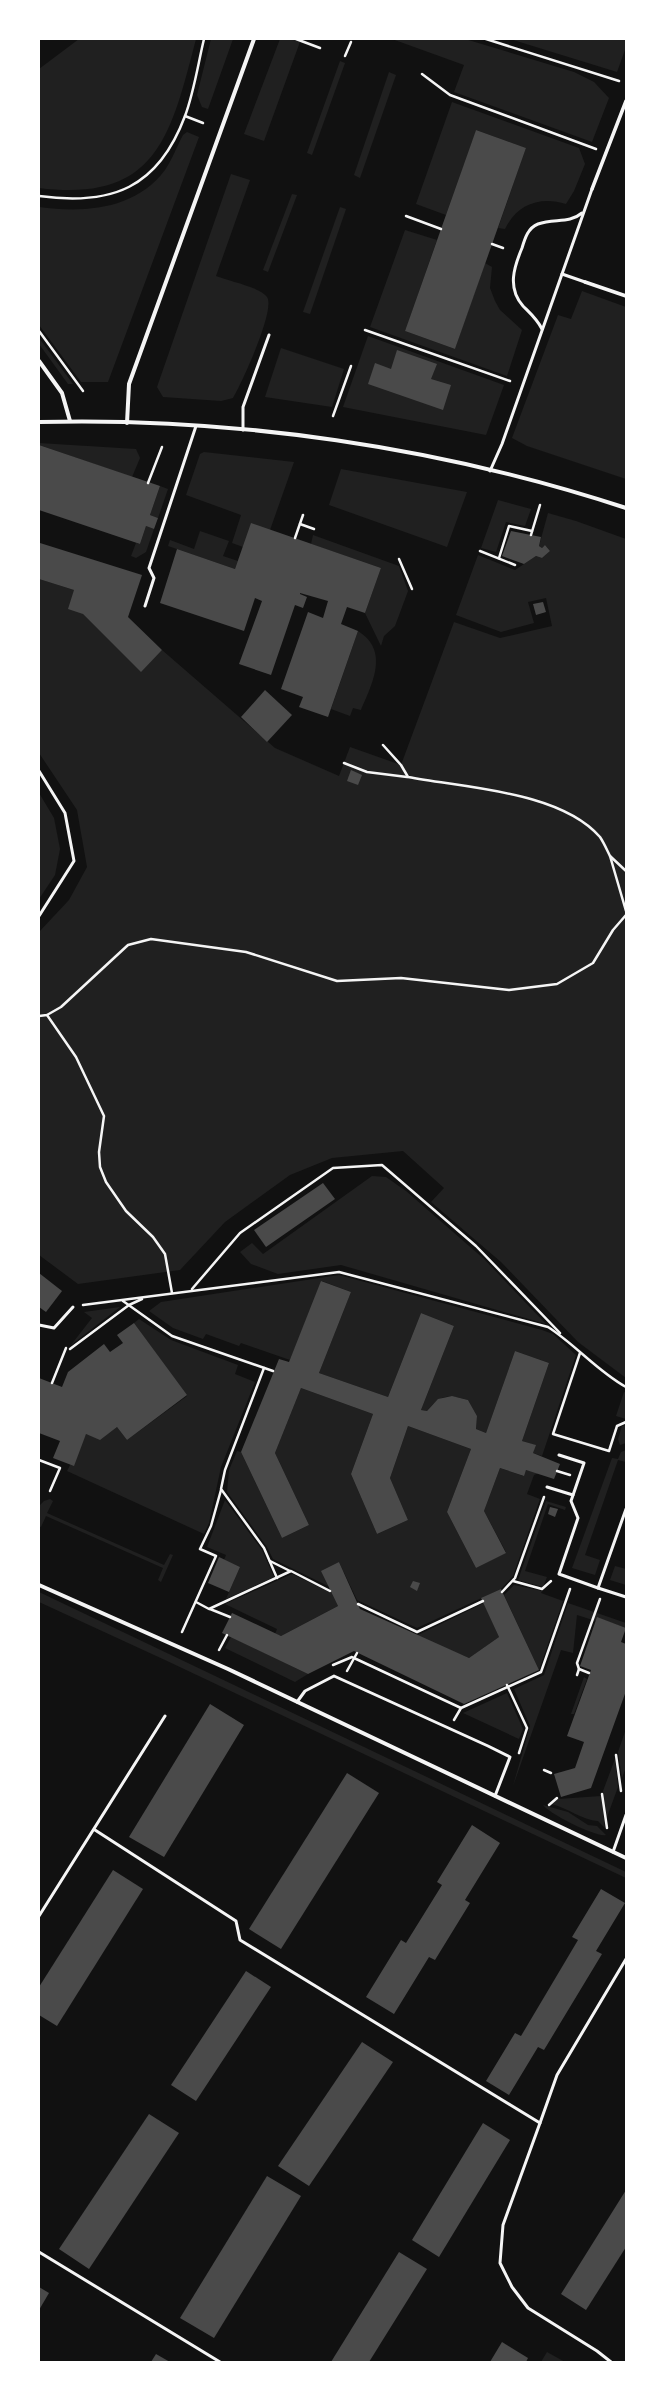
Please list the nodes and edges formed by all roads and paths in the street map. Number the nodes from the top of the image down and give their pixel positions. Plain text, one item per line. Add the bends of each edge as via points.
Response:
1 (204, 39) edge
2 (254, 39) edge
3 (296, 39) edge
4 (486, 39) edge
5 (351, 42) dead end
6 (320, 48) dead end
7 (345, 56) dead end
8 (422, 74) dead end
9 (619, 81) dead end
10 (626, 101) edge
11 (185, 116) junction
12 (203, 123) dead end
13 (596, 149) dead end
14 (592, 189) joint
15 (39, 196) edge
16 (583, 212) junction
17 (406, 216) dead end
18 (441, 229) dead end
19 (492, 244) dead end
20 (503, 248) dead end
21 (562, 274) junction
22 (585, 282) joint
23 (626, 296) edge
24 (542, 329) junction
25 (365, 330) dead end
26 (39, 332) edge
27 (269, 335) dead end
28 (39, 361) edge
29 (352, 366) dead end
30 (510, 381) dead end
31 (83, 391) dead end
32 (334, 416) dead end
33 (70, 421) junction
34 (39, 422) edge
35 (128, 423) junction
36 (196, 426) junction
37 (243, 430) junction
38 (162, 447) dead end
39 (490, 471) junction
40 (148, 483) dead end
41 (540, 505) dead end
42 (626, 508) edge
43 (303, 515) dead end
44 (300, 524) junction
45 (314, 529) dead end
46 (532, 531) junction
47 (531, 535) dead end
48 (295, 538) dead end
49 (480, 551) dead end
50 (499, 558) junction
51 (399, 559) dead end
52 (515, 565) dead end
53 (412, 589) dead end
54 (145, 606) dead end
55 (383, 745) dead end
56 (344, 763) dead end
57 (39, 771) edge
58 (408, 777) junction
59 (610, 856) junction
60 (626, 871) edge
61 (626, 911) edge
62 (626, 915) edge
63 (39, 916) edge
64 (47, 1014) junction
65 (39, 1016) edge
66 (192, 1290) junction
67 (172, 1293) junction
68 (146, 1298) junction
69 (122, 1301) junction
70 (128, 1305) junction
71 (73, 1306) joint
72 (39, 1325) edge
73 (563, 1337) junction
74 (66, 1348) dead end
75 (70, 1349) dead end
76 (580, 1352) junction
77 (264, 1368) junction
78 (273, 1371) dead end
79 (52, 1383) dead end
80 (626, 1387) edge
81 (626, 1422) edge
82 (560, 1455) dead end
83 (39, 1460) edge
84 (547, 1487) joint
85 (221, 1489) junction
86 (50, 1491) dead end
87 (573, 1495) junction
88 (626, 1509) edge
89 (270, 1561) junction
90 (291, 1571) junction
91 (277, 1578) junction
92 (574, 1579) junction
93 (512, 1581) junction
94 (39, 1584) edge
95 (598, 1588) junction
96 (542, 1589) dead end
97 (603, 1589) junction
98 (330, 1591) dead end
99 (502, 1592) dead end
100 (626, 1597) edge
101 (482, 1601) dead end
102 (196, 1602) junction
103 (358, 1604) dead end
104 (209, 1609) junction
105 (222, 1614) junction
106 (230, 1617) dead end
107 (386, 1618) junction
108 (220, 1619) dead end
109 (385, 1621) dead end
110 (182, 1632) dead end
111 (227, 1635) dead end
112 (219, 1650) dead end
113 (357, 1652) dead end
114 (354, 1658) junction
115 (329, 1667) dead end
116 (579, 1669) junction
117 (589, 1673) dead end
118 (344, 1675) dead end
119 (577, 1675) dead end
120 (508, 1686) junction
121 (297, 1702) junction
122 (461, 1708) junction
123 (165, 1716) dead end
124 (449, 1729) junction
125 (616, 1755) dead end
126 (518, 1758) dead end
127 (544, 1770) dead end
128 (551, 1773) dead end
129 (621, 1790) dead end
130 (602, 1794) dead end
131 (495, 1796) junction
132 (557, 1798) dead end
133 (549, 1805) dead end
134 (626, 1815) edge
135 (607, 1828) dead end
136 (95, 1830) junction
137 (613, 1852) junction
138 (626, 1858) edge
139 (39, 1916) edge
140 (626, 1959) edge
141 (540, 2123) junction
142 (39, 2252) edge
143 (220, 2362) edge
144 (611, 2362) edge

1 - 11 path
2 - 35 street via 129,384
3 - 6 path
4 - 9 path
5 - 7 path
8 - 13 path via 450,95
10 - 14 street
11 - 12 path
11 - 15 path via 165,156 132,186 109,196 92,199
14 - 16 lane
16 - 21 lane
16 - 24 lane via 574,220 551,221 533,227 526,235 514,267 512,277 517,298 536,318
17 - 18 path
19 - 20 path
21 - 22 lane
21 - 24 lane
22 - 23 street
24 - 39 lane
25 - 30 path
26 - 31 path
27 - 37 lane via 243,407
28 - 33 street via 62,393
29 - 32 path
33 - 34 street
33 - 35 street
35 - 36 street
36 - 37 street
36 - 54 lane via 149,568 154,578
37 - 39 street via 327,439 438,458
38 - 40 path
39 - 42 street
41 - 46 path
43 - 44 path
44 - 45 path
44 - 48 path
46 - 47 path
46 - 50 path via 509,526
49 - 50 path
50 - 52 path
51 - 53 path
55 - 58 path
56 - 58 path via 367,772
57 - 63 lane via 65,813 74,861
58 - 59 path via 520,796 556,806 600,837
59 - 60 path
59 - 61 path
62 - 64 path via 593,963 557,984 509,990 401,978 337,981 246,952 151,939 128,945 61,1007
64 - 65 path
64 - 67 path via 76,1057 104,1116 99,1152 100,1166 106,1182 126,1211 153,1237 166,1254
66 - 67 path
66 - 73 path via 339,1272 548,1327
66 - 73 path via 240,1233 333,1168 382,1165 476,1246
67 - 68 path
68 - 69 path
68 - 70 path
69 - 70 path
69 - 71 path
70 - 75 path
70 - 77 path via 172,1336
71 - 72 lane via 54,1328
73 - 76 path
74 - 79 path
76 - 80 path via 600,1371
76 - 81 path via 553,1434 609,1451 617,1426
77 - 78 path
77 - 85 path via 225,1470
82 - 87 lane via 584,1463
83 - 86 path via 60,1468
84 - 87 lane
84 - 93 path
85 - 89 path via 264,1548
85 - 102 path via 212,1526 200,1549 216,1556
87 - 92 lane via 571,1501 578,1518 559,1574
88 - 95 lane
89 - 90 path
89 - 91 path
90 - 91 path
90 - 98 path
91 - 104 path
92 - 95 lane
92 - 120 path via 541,1672
93 - 96 path
93 - 99 path
94 - 121 street
95 - 97 lane
97 - 100 lane
97 - 116 path via 577,1663
101 - 107 path via 417,1632
102 - 104 path
102 - 110 path
103 - 107 path
104 - 105 path
105 - 106 path
105 - 108 path
107 - 109 path
111 - 112 path
113 - 114 path
114 - 115 path
114 - 118 path
114 - 122 path
116 - 117 path
116 - 119 path
120 - 122 path
120 - 126 path via 527,1728
121 - 124 lane via 305,1691 334,1676
121 - 131 street
122 - 124 path
123 - 136 lane
124 - 131 lane via 510,1757
125 - 129 path
127 - 128 path
130 - 135 path
131 - 137 street
132 - 133 path
134 - 137 lane
136 - 139 lane
136 - 141 lane via 236,1921 240,1940
137 - 138 street
140 - 141 lane via 557,2074
141 - 144 lane via 503,2225 500,2263 512,2287 528,2308
142 - 143 lane

